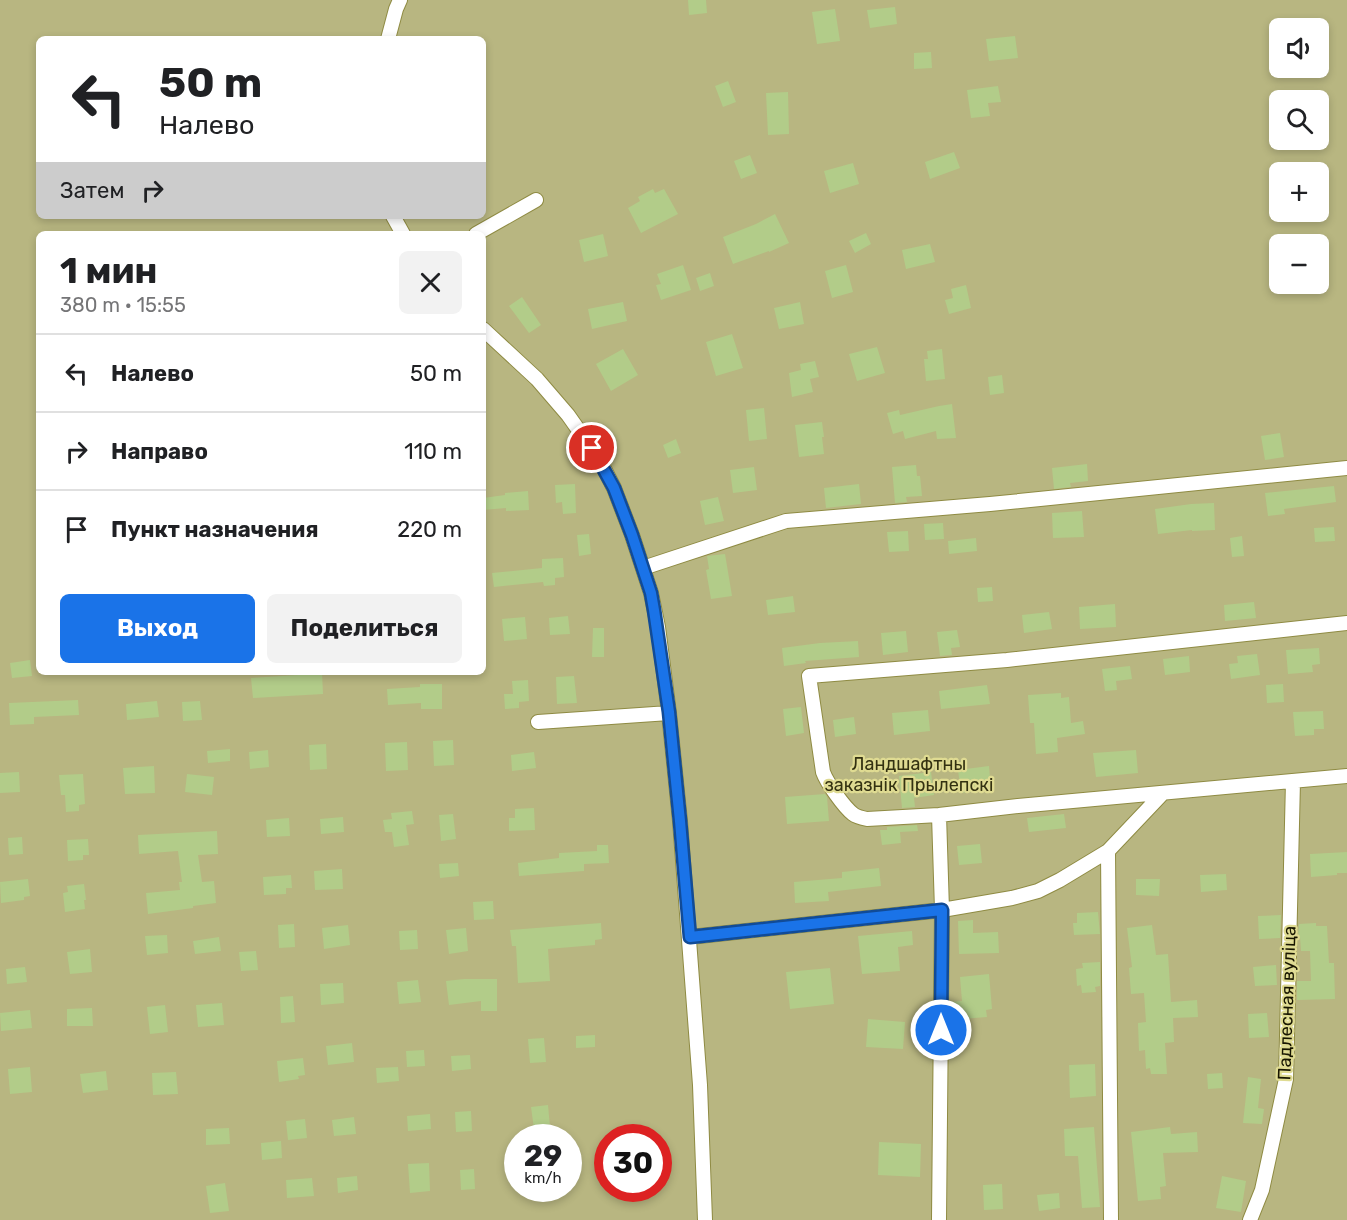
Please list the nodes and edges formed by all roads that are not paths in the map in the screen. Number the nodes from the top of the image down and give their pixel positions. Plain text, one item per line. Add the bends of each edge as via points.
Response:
1 (396, 3) edge
2 (389, 36) edge
3 (536, 200) dead end
4 (481, 231) edge
5 (486, 332) edge
6 (1347, 468) edge
7 (643, 568) junction
8 (1347, 623) edge
9 (669, 712) junction
10 (538, 722) dead end
11 (1347, 776) edge
12 (1293, 781) junction
13 (1163, 793) junction
14 (939, 815) junction
15 (1108, 851) junction
16 (942, 910) junction
17 (690, 937) junction
18 (705, 1220) edge
19 (939, 1220) edge
20 (1111, 1220) edge
21 (1250, 1220) edge

1 - 2 street
3 - 4 street
5 - 7 street via 537,379 599,459 614,488
6 - 7 street via 786,521
7 - 9 street via 658,627
8 - 14 street via 1007,660 809,676 823,772 851,813 867,819
9 - 10 street
9 - 17 street
11 - 12 street
12 - 13 street
12 - 21 street, Падлесная вуліца via 1286,1079 1262,1190
13 - 14 street
13 - 15 street
14 - 16 street
15 - 16 street via 1038,891
15 - 20 street
16 - 17 street
16 - 19 street
17 - 18 street

